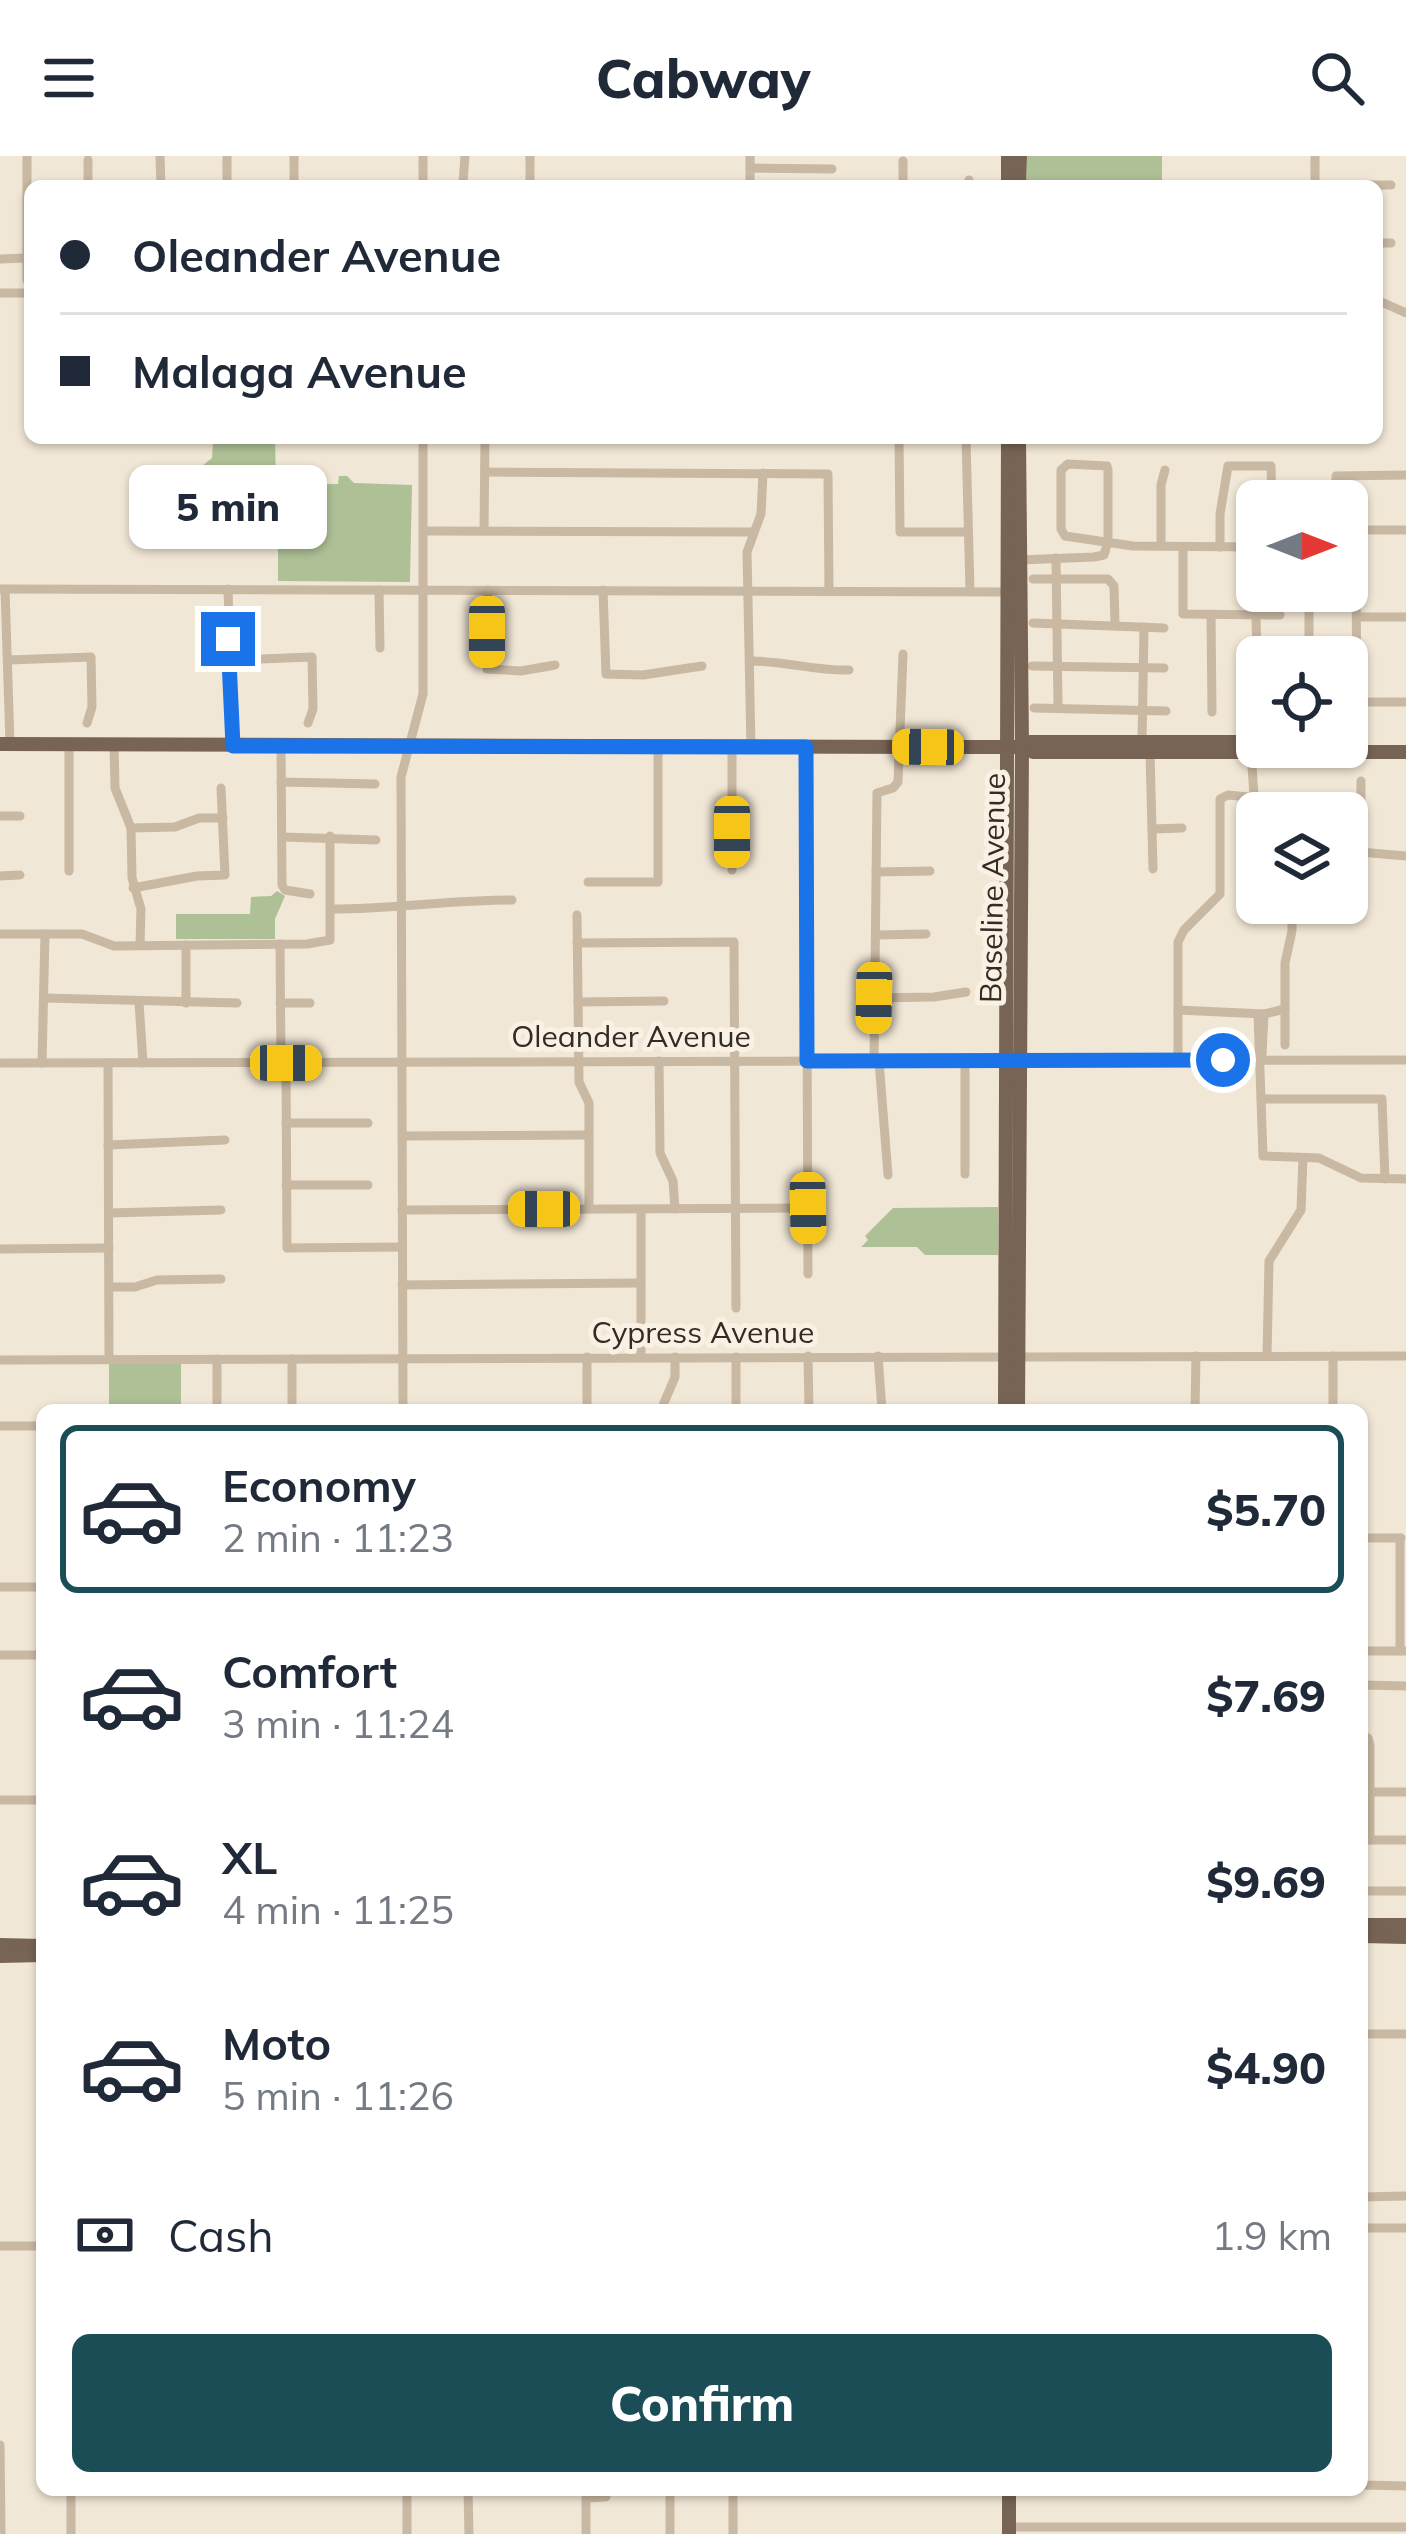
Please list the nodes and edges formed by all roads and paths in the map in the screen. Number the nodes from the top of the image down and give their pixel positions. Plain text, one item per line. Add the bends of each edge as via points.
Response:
1 (88, 160) dead end
2 (903, 161) dead end
3 (750, 162) edge
4 (817, 162) edge
5 (832, 169) dead end
6 (88, 180) edge
7 (903, 180) edge
8 (1383, 185) edge
9 (1391, 185) dead end
10 (1383, 243) edge
11 (1391, 243) dead end
12 (423, 444) edge
13 (484, 444) edge
14 (899, 444) edge
15 (966, 444) edge
16 (1008, 444) edge
17 (1019, 444) edge
18 (1165, 470) dead end
19 (484, 472) junction
20 (763, 472) junction
21 (1406, 475) edge
22 (1271, 480) edge
23 (1336, 480) edge
24 (1368, 530) edge
25 (1406, 530) edge
26 (422, 531) junction
27 (484, 531) junction
28 (753, 532) junction
29 (966, 532) junction
30 (1107, 546) junction
31 (1161, 547) junction
32 (1183, 547) junction
33 (1220, 547) junction
34 (1236, 547) edge
35 (1020, 557) junction
36 (1058, 564) junction
37 (1034, 579) dead end
38 (3, 589) edge
39 (228, 589) junction
40 (380, 590) junction
41 (422, 590) junction
42 (488, 590) junction
43 (603, 590) junction
44 (750, 591) junction
45 (829, 591) junction
46 (970, 591) junction
47 (1008, 592) junction
48 (1356, 612) edge
49 (1210, 615) junction
50 (1280, 615) dead end
51 (1256, 616) junction
52 (1357, 617) junction
53 (1406, 617) edge
54 (1059, 622) junction
55 (1033, 623) dead end
56 (1114, 625) junction
57 (1144, 627) junction
58 (1164, 628) dead end
59 (1256, 636) edge
60 (380, 648) dead end
61 (903, 654) dead end
62 (8, 660) junction
63 (231, 660) junction
64 (751, 661) junction
65 (555, 665) dead end
66 (702, 666) dead end
67 (1032, 666) dead end
68 (1058, 666) junction
69 (1143, 668) junction
70 (1164, 668) dead end
71 (848, 670) dead end
72 (1406, 701) edge
73 (1058, 706) junction
74 (1034, 708) dead end
75 (1142, 710) junction
76 (1166, 711) dead end
77 (1212, 712) dead end
78 (86, 723) dead end
79 (308, 723) dead end
80 (5, 744) edge
81 (69, 744) junction
82 (114, 744) junction
83 (1368, 744) edge
84 (233, 746) junction
85 (281, 746) junction
86 (407, 746) junction
87 (658, 746) junction
88 (732, 746) junction
89 (751, 747) junction
90 (806, 747) junction
91 (899, 747) junction
92 (1014, 747) junction
93 (1146, 747) junction
94 (1406, 747) edge
95 (1368, 748) edge
96 (1236, 749) edge
97 (1360, 781) dead end
98 (281, 782) junction
99 (375, 784) dead end
100 (221, 788) dead end
101 (1360, 792) edge
102 (1236, 795) edge
103 (0, 816) edge
104 (20, 816) dead end
105 (224, 818) junction
106 (131, 828) junction
107 (1182, 828) dead end
108 (1152, 829) junction
109 (330, 836) junction
110 (282, 837) junction
111 (376, 840) dead end
112 (1368, 853) edge
113 (1406, 856) edge
114 (1153, 868) dead end
115 (733, 870) dead end
116 (69, 871) dead end
117 (930, 871) dead end
118 (876, 872) junction
119 (0, 875) edge
120 (20, 875) dead end
121 (588, 882) dead end
122 (134, 888) junction
123 (310, 894) dead end
124 (512, 900) dead end
125 (400, 908) junction
126 (331, 909) junction
127 (577, 915) dead end
128 (1292, 924) edge
129 (0, 934) edge
130 (45, 934) junction
131 (876, 934) junction
132 (926, 934) dead end
133 (577, 943) junction
134 (280, 944) junction
135 (140, 945) junction
136 (186, 945) junction
137 (966, 992) dead end
138 (44, 998) junction
139 (874, 998) junction
140 (578, 1001) junction
141 (664, 1001) dead end
142 (139, 1002) junction
143 (187, 1003) junction
144 (237, 1003) dead end
145 (280, 1003) junction
146 (310, 1003) dead end
147 (1285, 1009) junction
148 (1178, 1010) junction
149 (1261, 1014) junction
150 (1285, 1045) dead end
151 (876, 1060) junction
152 (965, 1060) junction
153 (1012, 1060) junction
154 (1178, 1060) junction
155 (1261, 1060) junction
156 (1406, 1060) edge
157 (659, 1061) junction
158 (734, 1061) junction
159 (807, 1061) junction
160 (401, 1062) junction
161 (578, 1062) junction
162 (42, 1063) junction
163 (108, 1063) junction
164 (143, 1063) junction
165 (284, 1063) junction
166 (0, 1064) edge
167 (1261, 1099) junction
168 (286, 1123) junction
169 (368, 1123) dead end
170 (589, 1135) junction
171 (401, 1136) junction
172 (225, 1140) dead end
173 (108, 1144) junction
174 (1303, 1158) junction
175 (965, 1174) dead end
176 (888, 1175) dead end
177 (1385, 1179) junction
178 (1406, 1179) edge
179 (286, 1185) junction
180 (368, 1185) dead end
181 (808, 1208) junction
182 (590, 1209) junction
183 (641, 1209) junction
184 (675, 1209) junction
185 (735, 1209) junction
186 (221, 1210) dead end
187 (402, 1210) junction
188 (109, 1213) junction
189 (402, 1247) junction
190 (109, 1248) junction
191 (0, 1249) edge
192 (808, 1274) dead end
193 (221, 1279) dead end
194 (641, 1283) junction
195 (402, 1285) junction
196 (109, 1287) junction
197 (736, 1308) dead end
198 (808, 1356) junction
199 (878, 1356) junction
200 (1012, 1356) junction
201 (1196, 1356) junction
202 (1267, 1356) junction
203 (1333, 1356) junction
204 (1406, 1356) edge
205 (586, 1357) junction
206 (641, 1357) junction
207 (675, 1357) junction
208 (736, 1357) junction
209 (403, 1358) junction
210 (109, 1359) junction
211 (217, 1359) junction
212 (292, 1359) junction
213 (0, 1360) edge
214 (217, 1404) edge
215 (292, 1404) edge
216 (403, 1404) edge
217 (587, 1404) edge
218 (664, 1404) edge
219 (736, 1404) edge
220 (808, 1404) edge
221 (882, 1404) edge
222 (1007, 1404) edge
223 (1017, 1404) edge
224 (1195, 1404) edge
225 (1333, 1404) edge
226 (0, 1426) edge
227 (36, 1426) edge
228 (1368, 1538) edge
229 (1403, 1538) edge
230 (0, 1587) edge
231 (36, 1587) edge
232 (1368, 1651) edge
233 (1403, 1651) edge
234 (0, 1655) edge
235 (36, 1655) edge
236 (1368, 1685) edge
237 (1406, 1686) edge
238 (1368, 1791) edge
239 (1406, 1792) edge
240 (0, 1800) edge
241 (36, 1800) edge
242 (1368, 1840) edge
243 (1406, 1840) edge
244 (1368, 1891) edge
245 (1406, 1891) edge
246 (1368, 1925) edge
247 (1406, 1925) edge
248 (1368, 1936) edge
249 (1406, 1937) edge
250 (0, 1945) edge
251 (36, 1946) edge
252 (36, 1955) edge
253 (0, 1956) edge
254 (1368, 2034) edge
255 (1406, 2034) edge
256 (1406, 2196) edge
257 (1368, 2197) edge
258 (1368, 2228) edge
259 (1406, 2228) edge
260 (0, 2246) edge
261 (36, 2246) edge
262 (0, 2445) edge
263 (1368, 2485) edge
264 (1406, 2486) edge
265 (71, 2496) edge
266 (407, 2496) edge
267 (468, 2496) edge
268 (733, 2496) edge
269 (1009, 2496) edge
270 (606, 2497) dead end
271 (670, 2497) dead end
272 (1406, 2527) edge
273 (1009, 2531) edge
274 (1, 2534) edge
275 (71, 2534) edge
276 (407, 2534) edge
277 (469, 2534) edge
278 (586, 2534) edge
279 (670, 2534) edge
280 (733, 2534) edge

1 - 6 street
2 - 7 street
3 - 4 street
4 - 5 street
8 - 9 street
10 - 11 street
12 - 26 street
13 - 19 street
14 - 29 street via 900,532
15 - 29 street
16 - 47 main road, Baseline Avenue
17 - 35 main road, Baseline Avenue
18 - 31 street
19 - 20 street
19 - 27 street
20 - 28 street
20 - 45 street via 828,474
21 - 23 street
22 - 33 street via 1271,466 1228,466
24 - 25 street
26 - 27 street
26 - 41 street
27 - 28 street
28 - 44 street
29 - 46 street
30 - 30 street via 1061,529 1061,470 1068,464 1107,466
30 - 31 street
30 - 36 street via 1104,555
31 - 32 street
32 - 33 street
32 - 49 street via 1183,614
33 - 34 street
35 - 36 street
35 - 92 main road, Baseline Avenue
36 - 37 street
36 - 54 street
36 - 56 street via 1108,579
38 - 39 street
38 - 62 street
39 - 40 street
39 - 63 street
40 - 41 street
40 - 60 street
41 - 42 street
41 - 86 street via 423,694
42 - 43 street
42 - 65 street via 487,669
43 - 44 street
43 - 66 street via 606,674
44 - 45 street
44 - 64 street
45 - 46 street
46 - 47 street
47 - 92 main road, Baseline Avenue
48 - 52 street
49 - 51 street
49 - 77 street
50 - 51 street
51 - 59 street
52 - 53 street
52 - 72 street via 1357,697
54 - 55 street
54 - 56 street
54 - 68 street
56 - 57 street
57 - 58 street
57 - 69 street
61 - 91 street
62 - 78 street via 91,657
62 - 80 street
63 - 79 street via 312,657
63 - 84 street
64 - 71 street
64 - 89 street
67 - 68 street
68 - 69 street
68 - 73 street
69 - 70 street
69 - 75 street
73 - 74 street
73 - 75 street
75 - 76 street
75 - 93 street
80 - 81 main road
81 - 82 main road
81 - 116 street
82 - 84 main road
82 - 106 street via 115,788
83 - 94 main road
84 - 85 main road
85 - 86 main road
85 - 98 street
86 - 87 main road
86 - 125 street
87 - 88 main road
87 - 121 street via 658,882
88 - 89 main road
88 - 115 street
89 - 90 main road
90 - 91 main road
90 - 159 street
91 - 92 main road
91 - 118 street via 898,782 877,793
92 - 93 main road
92 - 153 main road, Baseline Avenue
93 - 96 main road
93 - 108 street
94 - 95 main road
97 - 101 street
98 - 99 street
98 - 110 street
100 - 105 street
102 - 148 street via 1220,799 1220,893 1180,936
103 - 104 street
105 - 106 street
105 - 122 street via 224,875
106 - 122 street
107 - 108 street
108 - 114 street
109 - 110 street
109 - 111 street
109 - 126 street
110 - 123 street via 281,885
112 - 113 street
117 - 118 street
118 - 131 street
119 - 120 street
122 - 135 street
124 - 125 street
125 - 126 street
125 - 160 street
126 - 134 street via 330,940
127 - 133 street
128 - 147 street
129 - 130 street
130 - 135 street
130 - 138 street
131 - 132 street
131 - 139 street
133 - 140 street
133 - 158 street via 734,942
134 - 136 street
134 - 145 street
135 - 136 street
136 - 143 street
137 - 139 street
138 - 142 street
138 - 162 street
139 - 151 street
140 - 141 street
140 - 161 street
142 - 143 street
142 - 164 street
143 - 144 street
145 - 146 street
145 - 165 street
147 - 149 street
147 - 150 street
148 - 149 street
148 - 154 street
149 - 155 street
151 - 152 street, Oleander Avenue
151 - 159 street, Oleander Avenue
151 - 176 street
152 - 153 street, Oleander Avenue
152 - 175 street
153 - 154 street, Oleander Avenue
153 - 200 main road, Baseline Avenue
154 - 155 street, Oleander Avenue
155 - 156 street, Oleander Avenue
155 - 167 street
157 - 158 street, Oleander Avenue
157 - 161 street, Oleander Avenue
157 - 184 street via 659,1153
158 - 159 street, Oleander Avenue
158 - 185 street
159 - 181 street
160 - 161 street, Oleander Avenue
160 - 165 street, Oleander Avenue
160 - 171 street
161 - 170 street
162 - 163 street, Oleander Avenue
162 - 166 street, Oleander Avenue
163 - 164 street, Oleander Avenue
163 - 173 street
164 - 165 street, Oleander Avenue
165 - 168 street
167 - 174 street via 1263,1156
167 - 177 street via 1382,1099
168 - 169 street
168 - 179 street
170 - 171 street
170 - 182 street
171 - 187 street
172 - 173 street
173 - 188 street
174 - 177 street
174 - 202 street via 1301,1210 1269,1261
177 - 178 street
179 - 180 street
179 - 189 street via 287,1248
181 - 185 street
181 - 192 street
182 - 183 street
182 - 187 street
183 - 184 street
183 - 194 street
184 - 185 street
185 - 197 street
186 - 188 street
187 - 189 street
188 - 190 street
189 - 195 street
190 - 191 street
190 - 196 street
193 - 196 street
194 - 195 street
194 - 206 street
195 - 209 street
196 - 210 street
198 - 199 street, Cypress Avenue
198 - 208 street, Cypress Avenue
198 - 220 street
199 - 200 street, Cypress Avenue
199 - 221 street
200 - 201 street, Cypress Avenue
200 - 222 main road, Baseline Avenue
200 - 223 main road, Baseline Avenue
201 - 202 street, Cypress Avenue
201 - 224 street
202 - 203 street, Cypress Avenue
203 - 204 street, Cypress Avenue
203 - 225 street
205 - 206 street, Cypress Avenue
205 - 209 street, Cypress Avenue
205 - 217 street
206 - 207 street, Cypress Avenue
207 - 208 street, Cypress Avenue
207 - 218 street
208 - 219 street
209 - 212 street, Cypress Avenue
209 - 216 street
210 - 211 street, Cypress Avenue
210 - 213 street, Cypress Avenue
211 - 212 street, Cypress Avenue
211 - 214 street
212 - 215 street
226 - 227 street
228 - 229 street
229 - 233 street
230 - 231 street
232 - 233 street
234 - 235 street
236 - 237 street
238 - 239 street
240 - 241 street
242 - 243 street
244 - 245 street
246 - 247 main road
248 - 249 main road
250 - 251 main road
252 - 253 main road
254 - 255 street
256 - 257 street
258 - 259 street
260 - 261 street
262 - 274 street
263 - 264 street
265 - 275 street
266 - 276 street
267 - 277 street
268 - 280 street
269 - 273 main road
270 - 278 street via 586,2498
271 - 279 street
272 - 273 street

